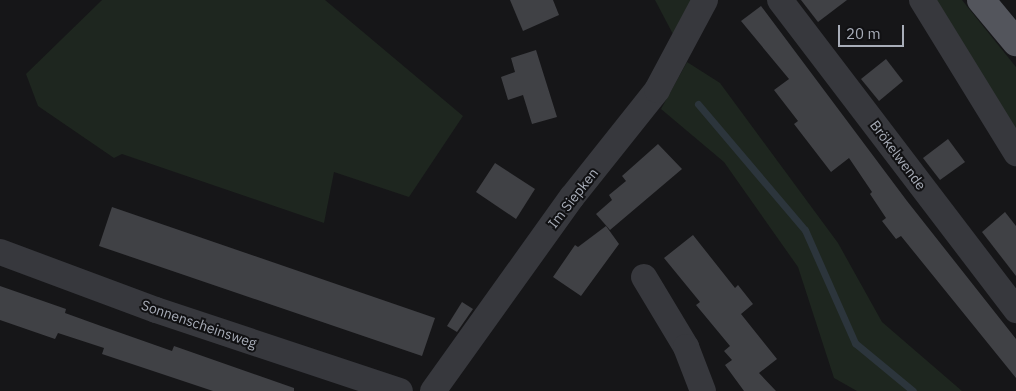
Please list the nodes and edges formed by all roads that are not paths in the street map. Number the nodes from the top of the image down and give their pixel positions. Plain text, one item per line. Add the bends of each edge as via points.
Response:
1 (705, 0) edge
2 (780, 0) edge
3 (922, 0) edge
4 (981, 0) edge
5 (1014, 35) edge
6 (1016, 153) edge
7 (0, 252) edge
8 (644, 277) dead end
9 (1016, 310) edge
10 (400, 391) edge
11 (433, 391) edge
12 (703, 391) edge

1 - 11 street, Im Siepken via 657,90 572,197
2 - 9 street, Brökelwende
3 - 6 street
4 - 5 main road
7 - 10 street, Sonnenscheinsweg via 156,310
8 - 12 street via 686,347

